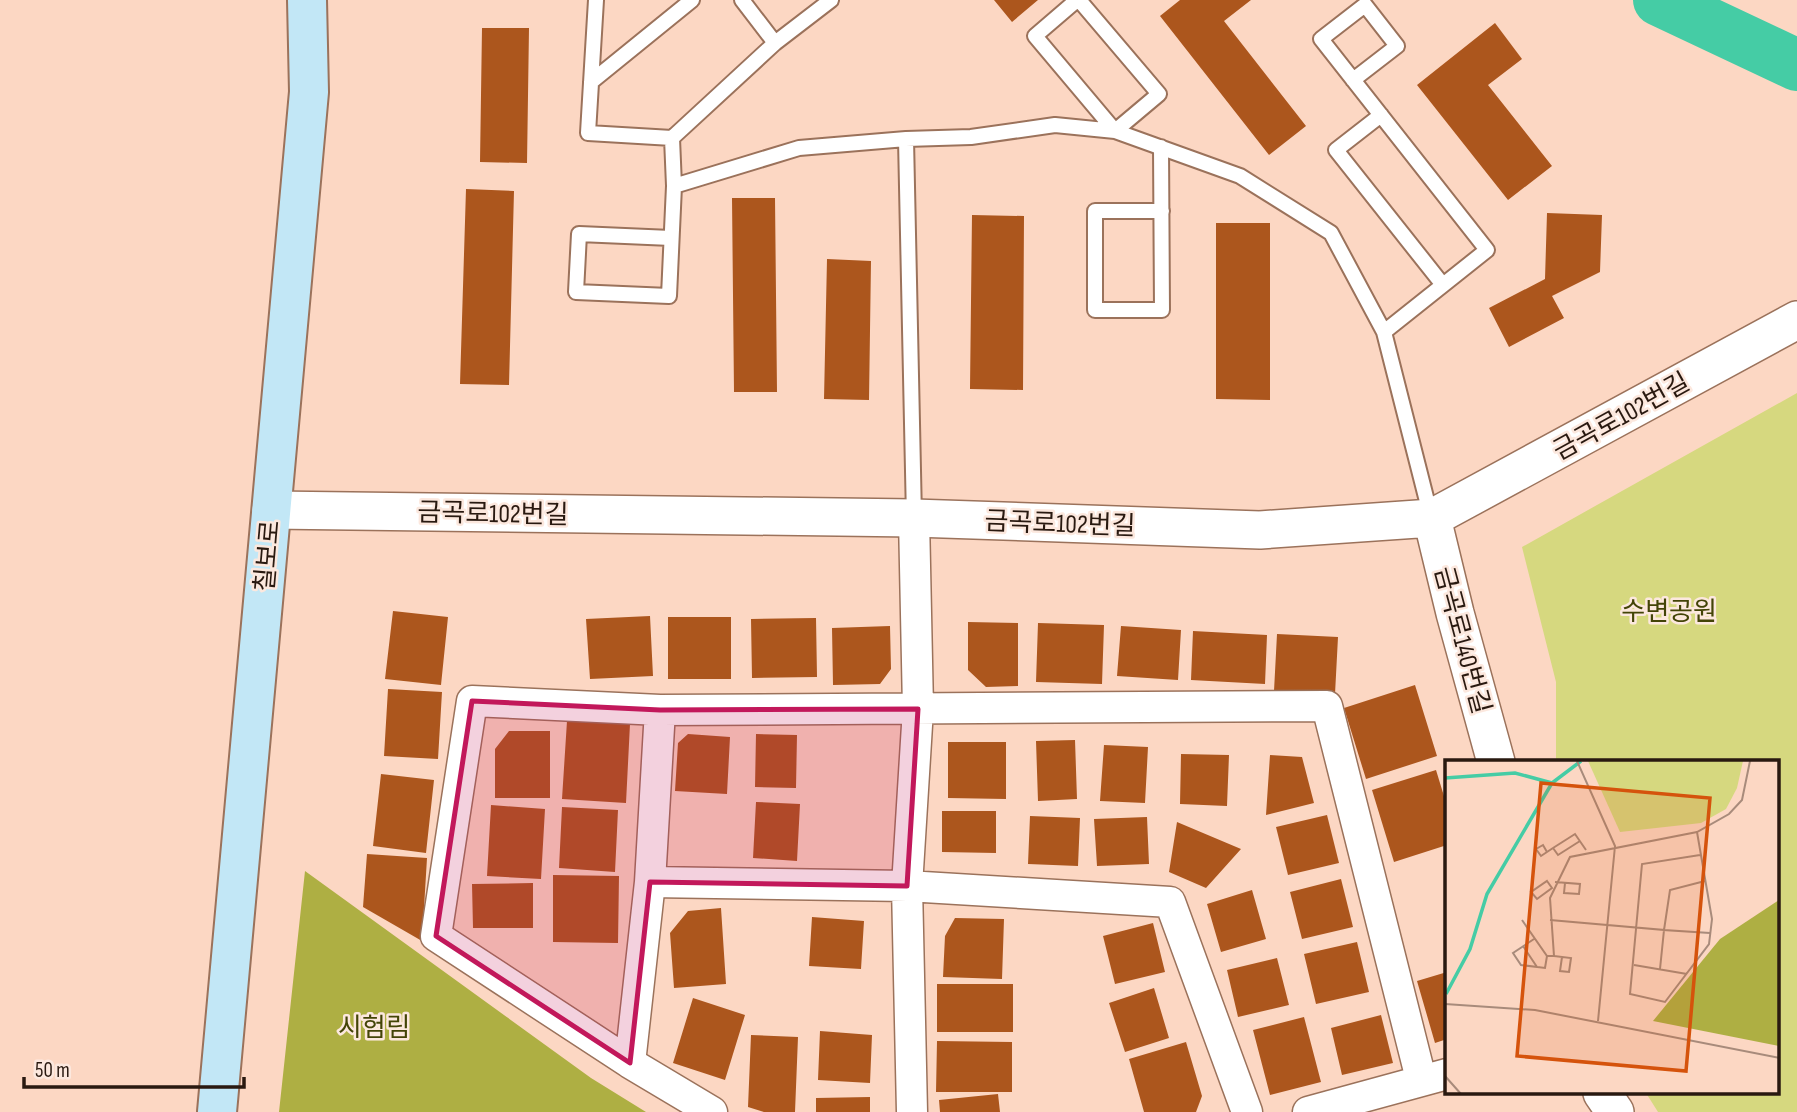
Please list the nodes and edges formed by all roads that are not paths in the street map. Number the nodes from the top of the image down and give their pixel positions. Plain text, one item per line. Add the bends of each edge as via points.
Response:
1 (307, 0) edge
2 (596, 0) edge
3 (692, 0) edge
4 (742, 0) edge
5 (831, 0) edge
6 (1078, 0) edge
7 (775, 43) junction
8 (1353, 80) junction
9 (591, 82) junction
10 (1381, 115) junction
11 (1115, 131) junction
12 (671, 138) junction
13 (906, 139) junction
14 (1161, 147) junction
15 (674, 186) junction
16 (1162, 211) junction
17 (671, 238) junction
18 (1443, 285) junction
19 (1797, 320) edge
20 (1384, 332) junction
21 (271, 510) junction
22 (914, 518) junction
23 (1432, 518) junction
24 (918, 709) junction
25 (660, 710) junction
26 (1495, 760) edge
27 (650, 882) junction
28 (907, 886) junction
29 (630, 1063) junction
30 (1434, 1076) edge
31 (1603, 1094) edge
32 (217, 1112) edge
33 (712, 1112) edge
34 (912, 1112) edge
35 (1247, 1112) edge
36 (1308, 1112) edge
37 (1615, 1112) edge

1 - 21 main road, 칠보로 via 309,92
2 - 9 lane
3 - 9 lane
4 - 7 lane
5 - 7 lane
6 - 11 lane via 1035,36
6 - 11 lane via 1159,94
7 - 12 lane
8 - 8 lane via 1321,39 1365,5 1397,46
8 - 10 lane
9 - 12 lane via 588,132
10 - 18 lane via 1487,250
10 - 18 lane via 1336,150
11 - 13 lane via 1055,125 971,137
11 - 14 lane
12 - 15 lane
13 - 15 lane via 799,148
13 - 22 lane
14 - 16 lane
14 - 20 lane via 1240,176 1331,233
15 - 17 lane
16 - 16 lane via 1162,310 1095,310 1095,211
17 - 17 lane via 669,296 576,292 579,234
18 - 20 lane
19 - 23 street, 금곡로102번길
20 - 23 lane
21 - 22 street, 금곡로102번길
21 - 32 main road, 칠보로
22 - 23 street, 금곡로102번길 via 1260,530
22 - 24 street
23 - 26 street, 금곡로140번길
24 - 25 street
24 - 28 street
24 - 30 street via 1327,706
25 - 27 street
25 - 29 street via 472,701 436,936
27 - 28 street
27 - 29 street
28 - 34 street
28 - 35 street via 1170,902
29 - 33 street
30 - 36 street
31 - 37 street

